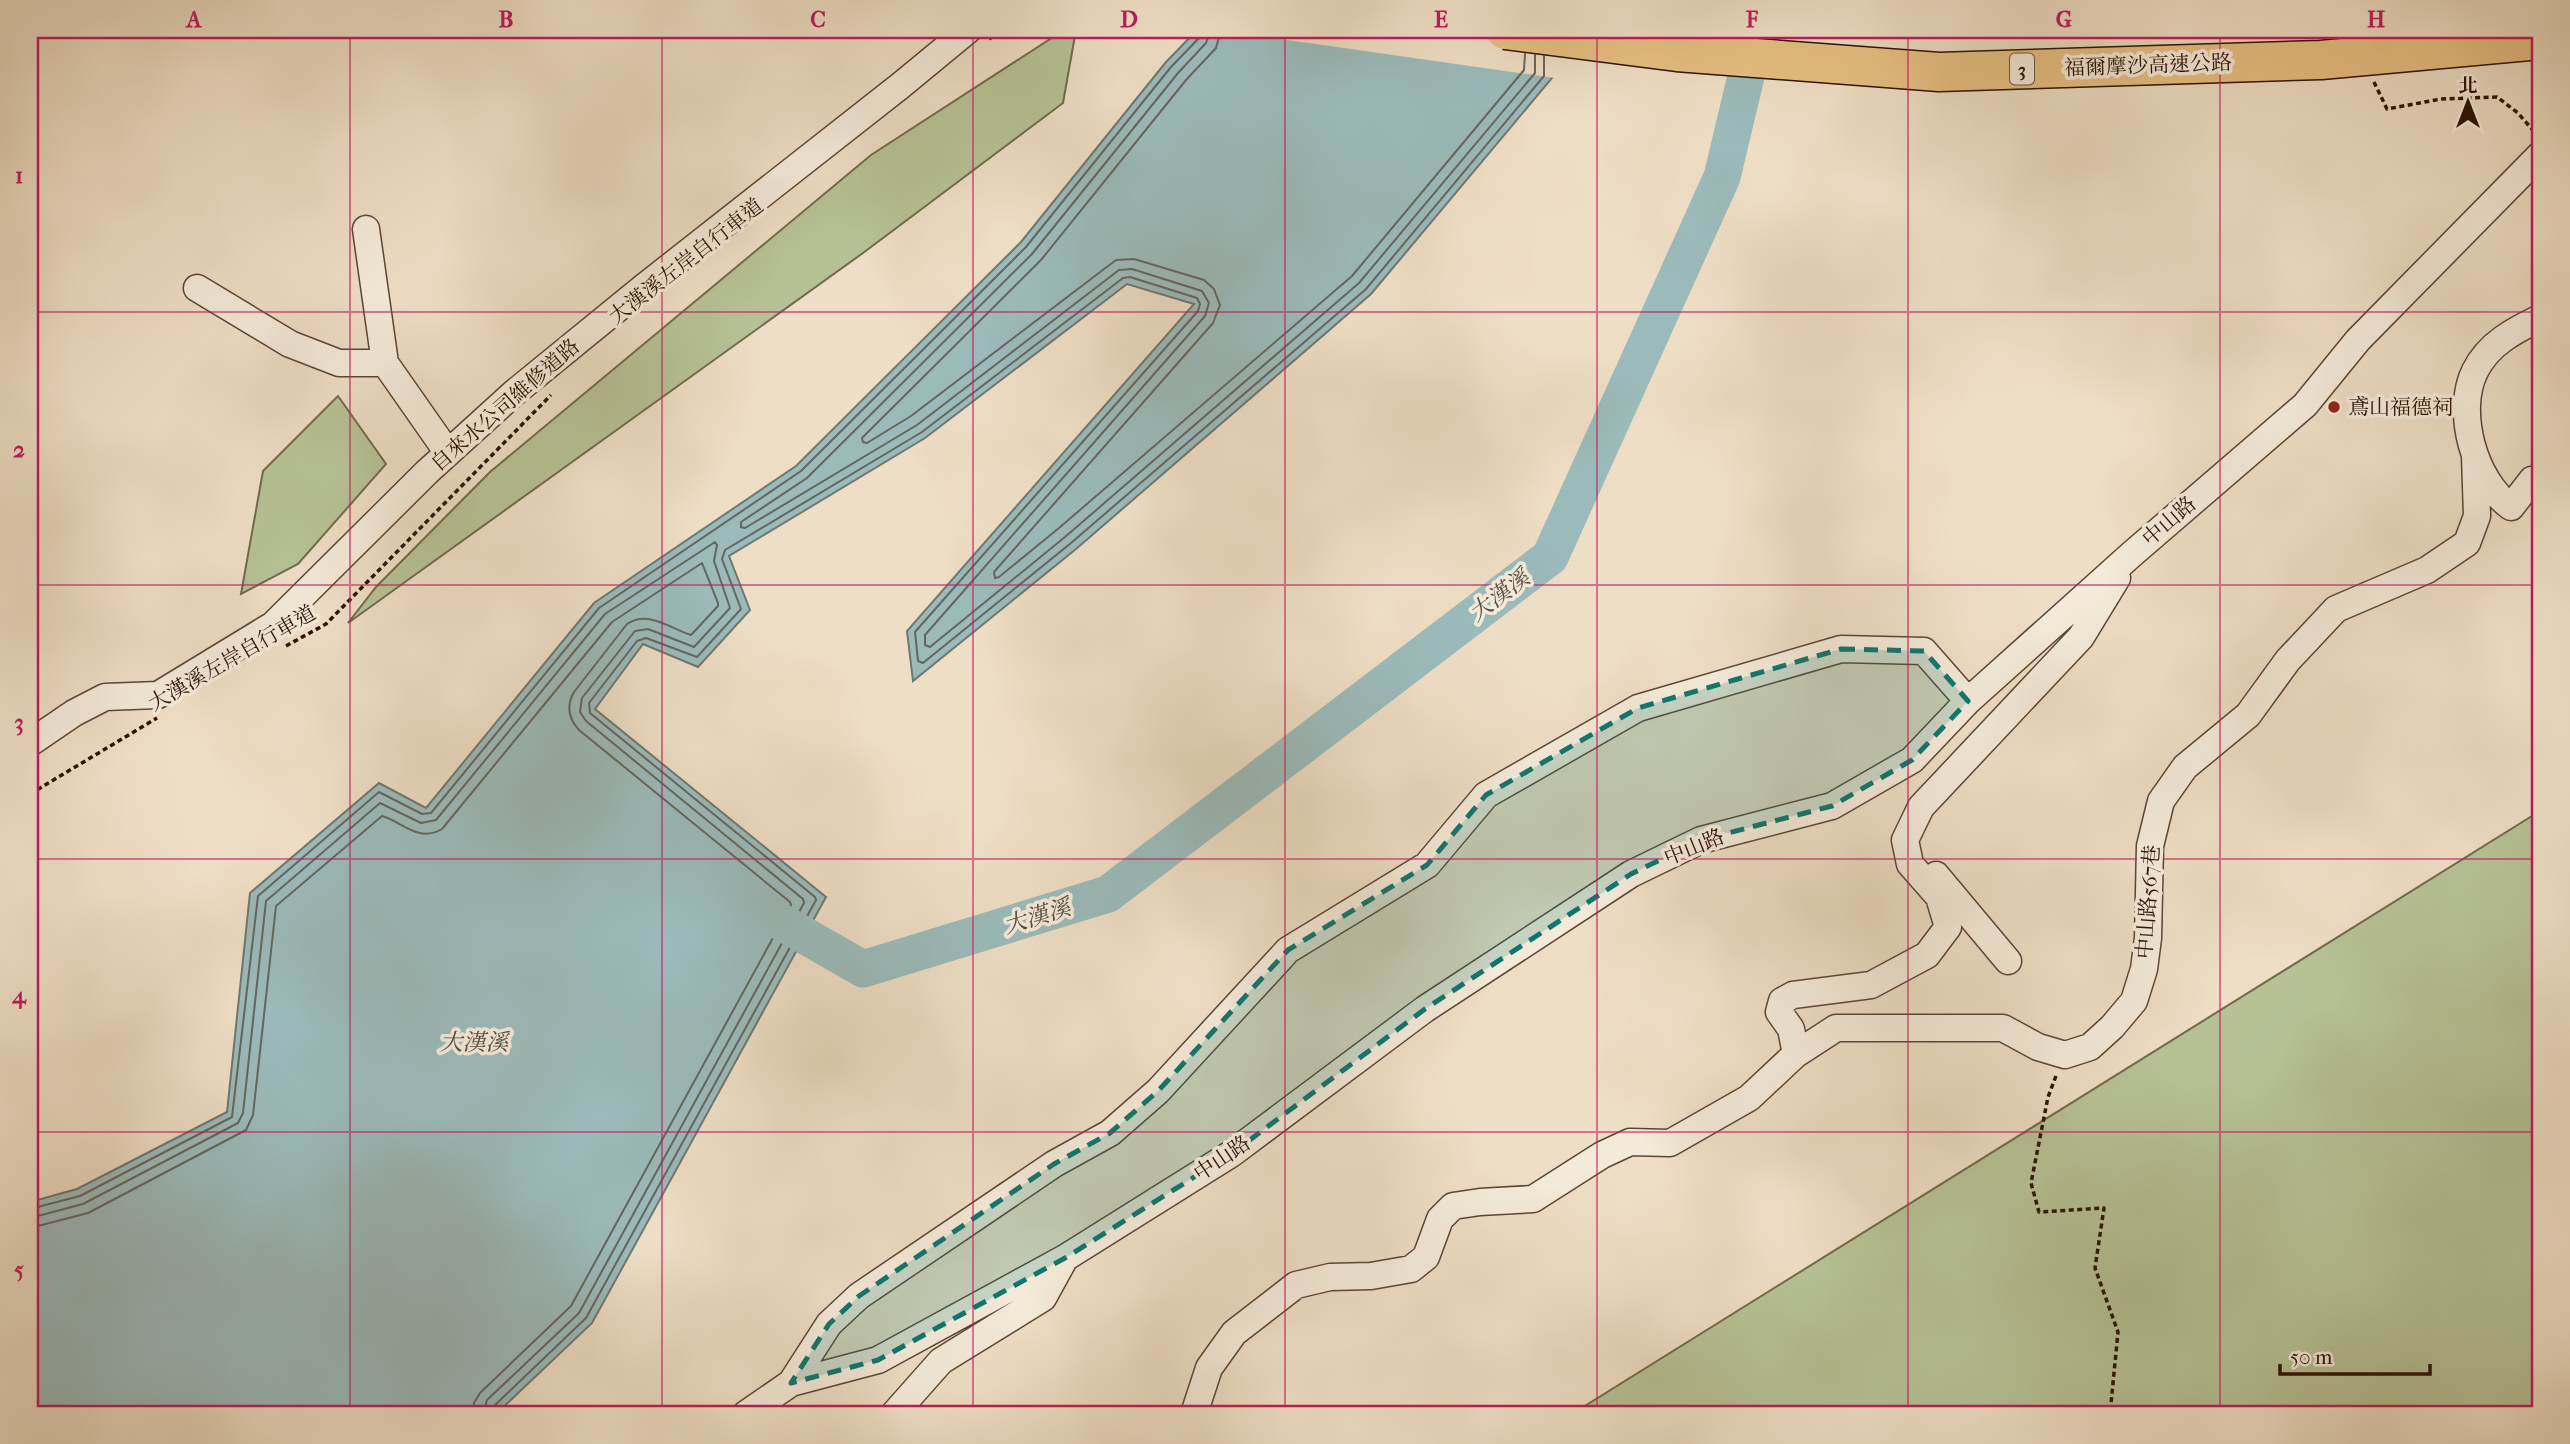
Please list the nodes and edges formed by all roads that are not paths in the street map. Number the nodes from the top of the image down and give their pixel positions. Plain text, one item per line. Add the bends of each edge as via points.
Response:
1 (1505, 30) edge
2 (974, 38) edge
3 (2540, 40) edge
4 (2540, 155) edge
5 (2540, 181) edge
6 (2510, 186) junction
7 (366, 229) dead end
8 (197, 288) dead end
9 (2540, 318) edge
10 (385, 363) junction
11 (448, 453) junction
12 (2475, 456) junction
13 (2540, 479) edge
14 (2132, 554) junction
15 (1968, 701) junction
16 (30, 743) edge
17 (1905, 839) junction
18 (2008, 961) dead end
19 (1796, 1054) junction
20 (1065, 1258) junction
21 (791, 1383) junction
22 (746, 1414) edge
23 (894, 1414) edge
24 (1194, 1414) edge

1 - 3 highway, 福爾摩沙高速公路 / 3, bridge via 1676,52 1939,72 2321,60
2 - 11 street, 自來水公司維修道路 via 879,104 644,287
4 - 6 street, 中山路
5 - 6 street
6 - 14 street, 中山路 via 2358,340 2305,405
7 - 10 street
8 - 10 street via 290,344 339,363
9 - 12 street via 2503,336 2475,370 2465,404
10 - 11 street
11 - 16 street, 自來水公司維修道路 via 272,625 158,695 105,697
12 - 13 street via 2499,499 2511,507 2532,480
12 - 19 street, 中山路567巷 via 2477,516 2467,543 2427,570 2336,609 2288,660 2248,715 2185,767 2161,801 2150,846 2144,970 2134,1002 2090,1047 2065,1055 2003,1028 1836,1028
14 - 15 street, 中山路
14 - 17 street via 2081,637 1921,807
15 - 20 street, 中山路 via 1912,760 1832,806 1701,839 1631,874 1425,1009 1231,1154
15 - 21 street via 1924,651 1841,649 1638,708 1498,788 1486,795 1427,866 1288,950 1158,1091 1110,1133 1054,1164 859,1296 830,1324
17 - 18 street
17 - 19 street via 1910,863 1939,897 1948,927 1927,955 1871,985 1793,995 1782,1001 1779,1012 1791,1029
19 - 24 street via 1749,1098 1670,1143 1630,1142 1533,1199 1453,1206 1440,1219 1426,1257 1411,1269 1296,1285 1234,1333 1209,1368
20 - 21 street, 中山路 via 878,1360
20 - 23 street via 1043,1298 941,1361
21 - 22 street, 中山路

